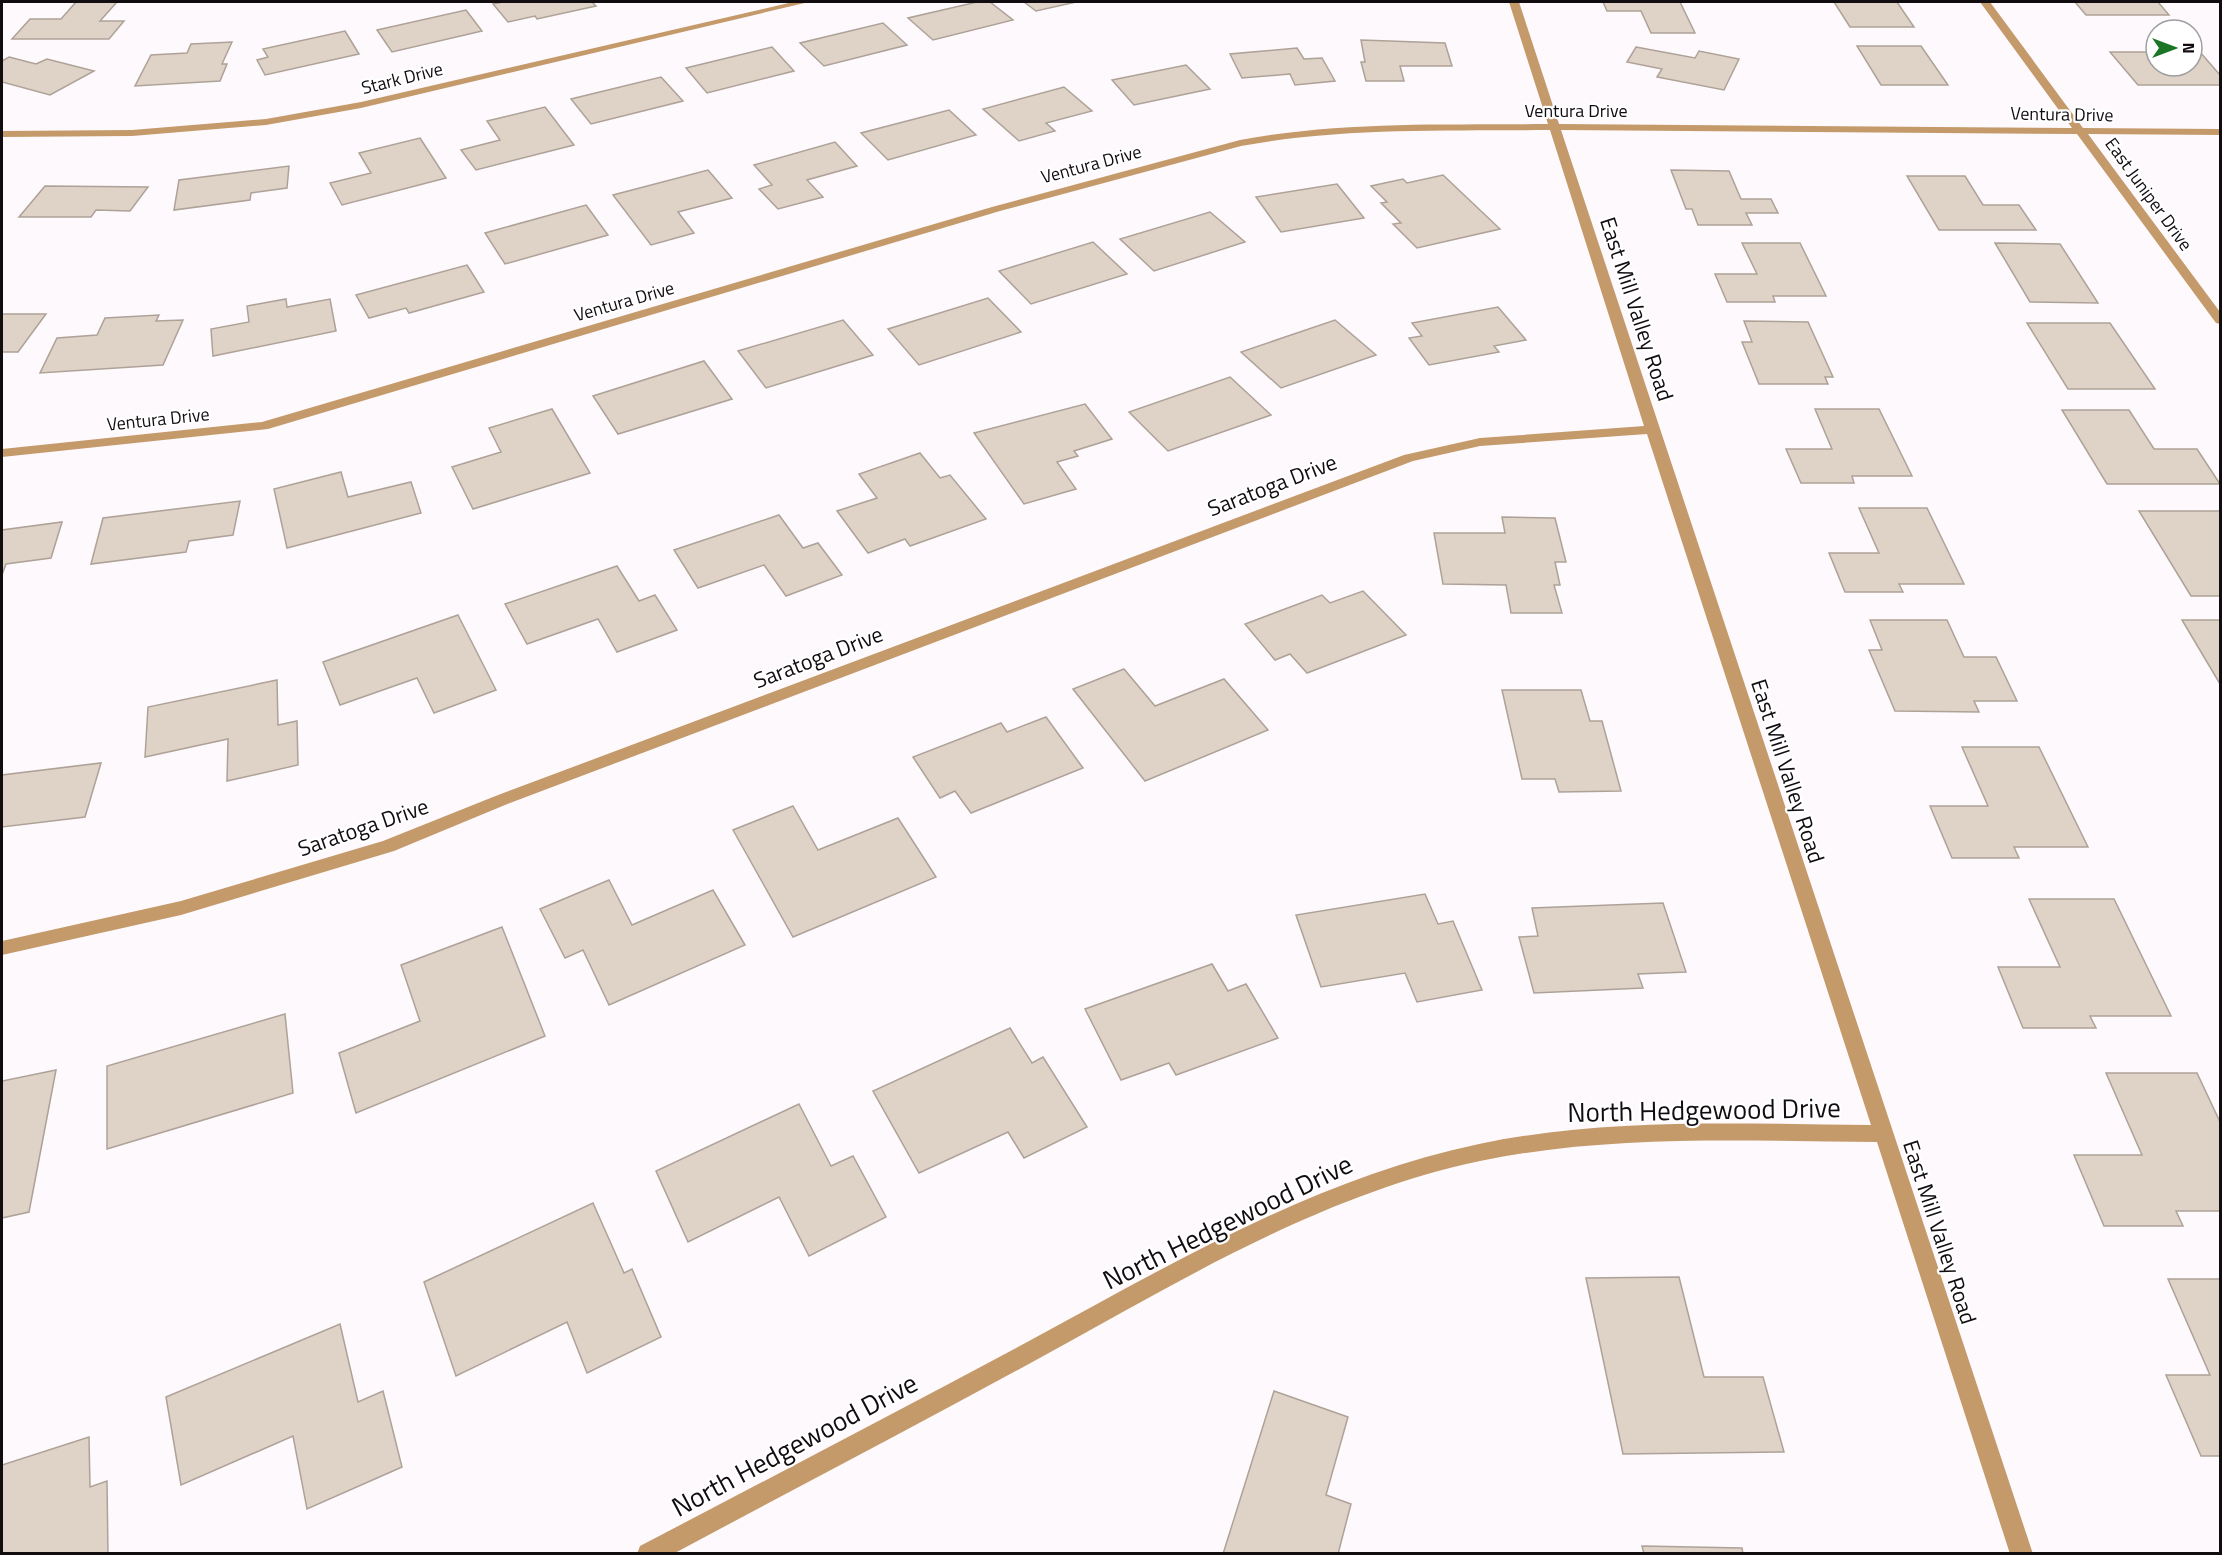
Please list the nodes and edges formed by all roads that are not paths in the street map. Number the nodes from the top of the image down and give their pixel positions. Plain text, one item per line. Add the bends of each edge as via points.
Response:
1 (804, 2) edge
2 (1514, 2) edge
3 (1985, 2) edge
4 (1555, 128) junction
5 (2081, 132) junction
6 (2220, 132) edge
7 (2, 134) edge
8 (2220, 320) edge
9 (1652, 430) junction
10 (2, 453) edge
11 (2, 948) edge
12 (1885, 1134) junction
13 (648, 1554) edge
14 (2022, 1554) edge

1 - 7 street, Stark Drive via 361,105 266,122 132,133
2 - 4 street, East Mill Valley Road
3 - 5 street, East Juniper Drive
4 - 5 street, Ventura Drive
4 - 9 street, East Mill Valley Road
4 - 10 street, Ventura Drive via 1369,129 1240,142 996,209 263,426
5 - 6 street, Ventura Drive
5 - 8 street, East Juniper Drive
9 - 11 street, Saratoga Drive via 1480,442 1409,458 388,846 181,908
9 - 12 street, East Mill Valley Road
12 - 13 street, North Hedgewood Drive via 1610,1134 1479,1152 1383,1178 1204,1257
12 - 14 street, East Mill Valley Road

